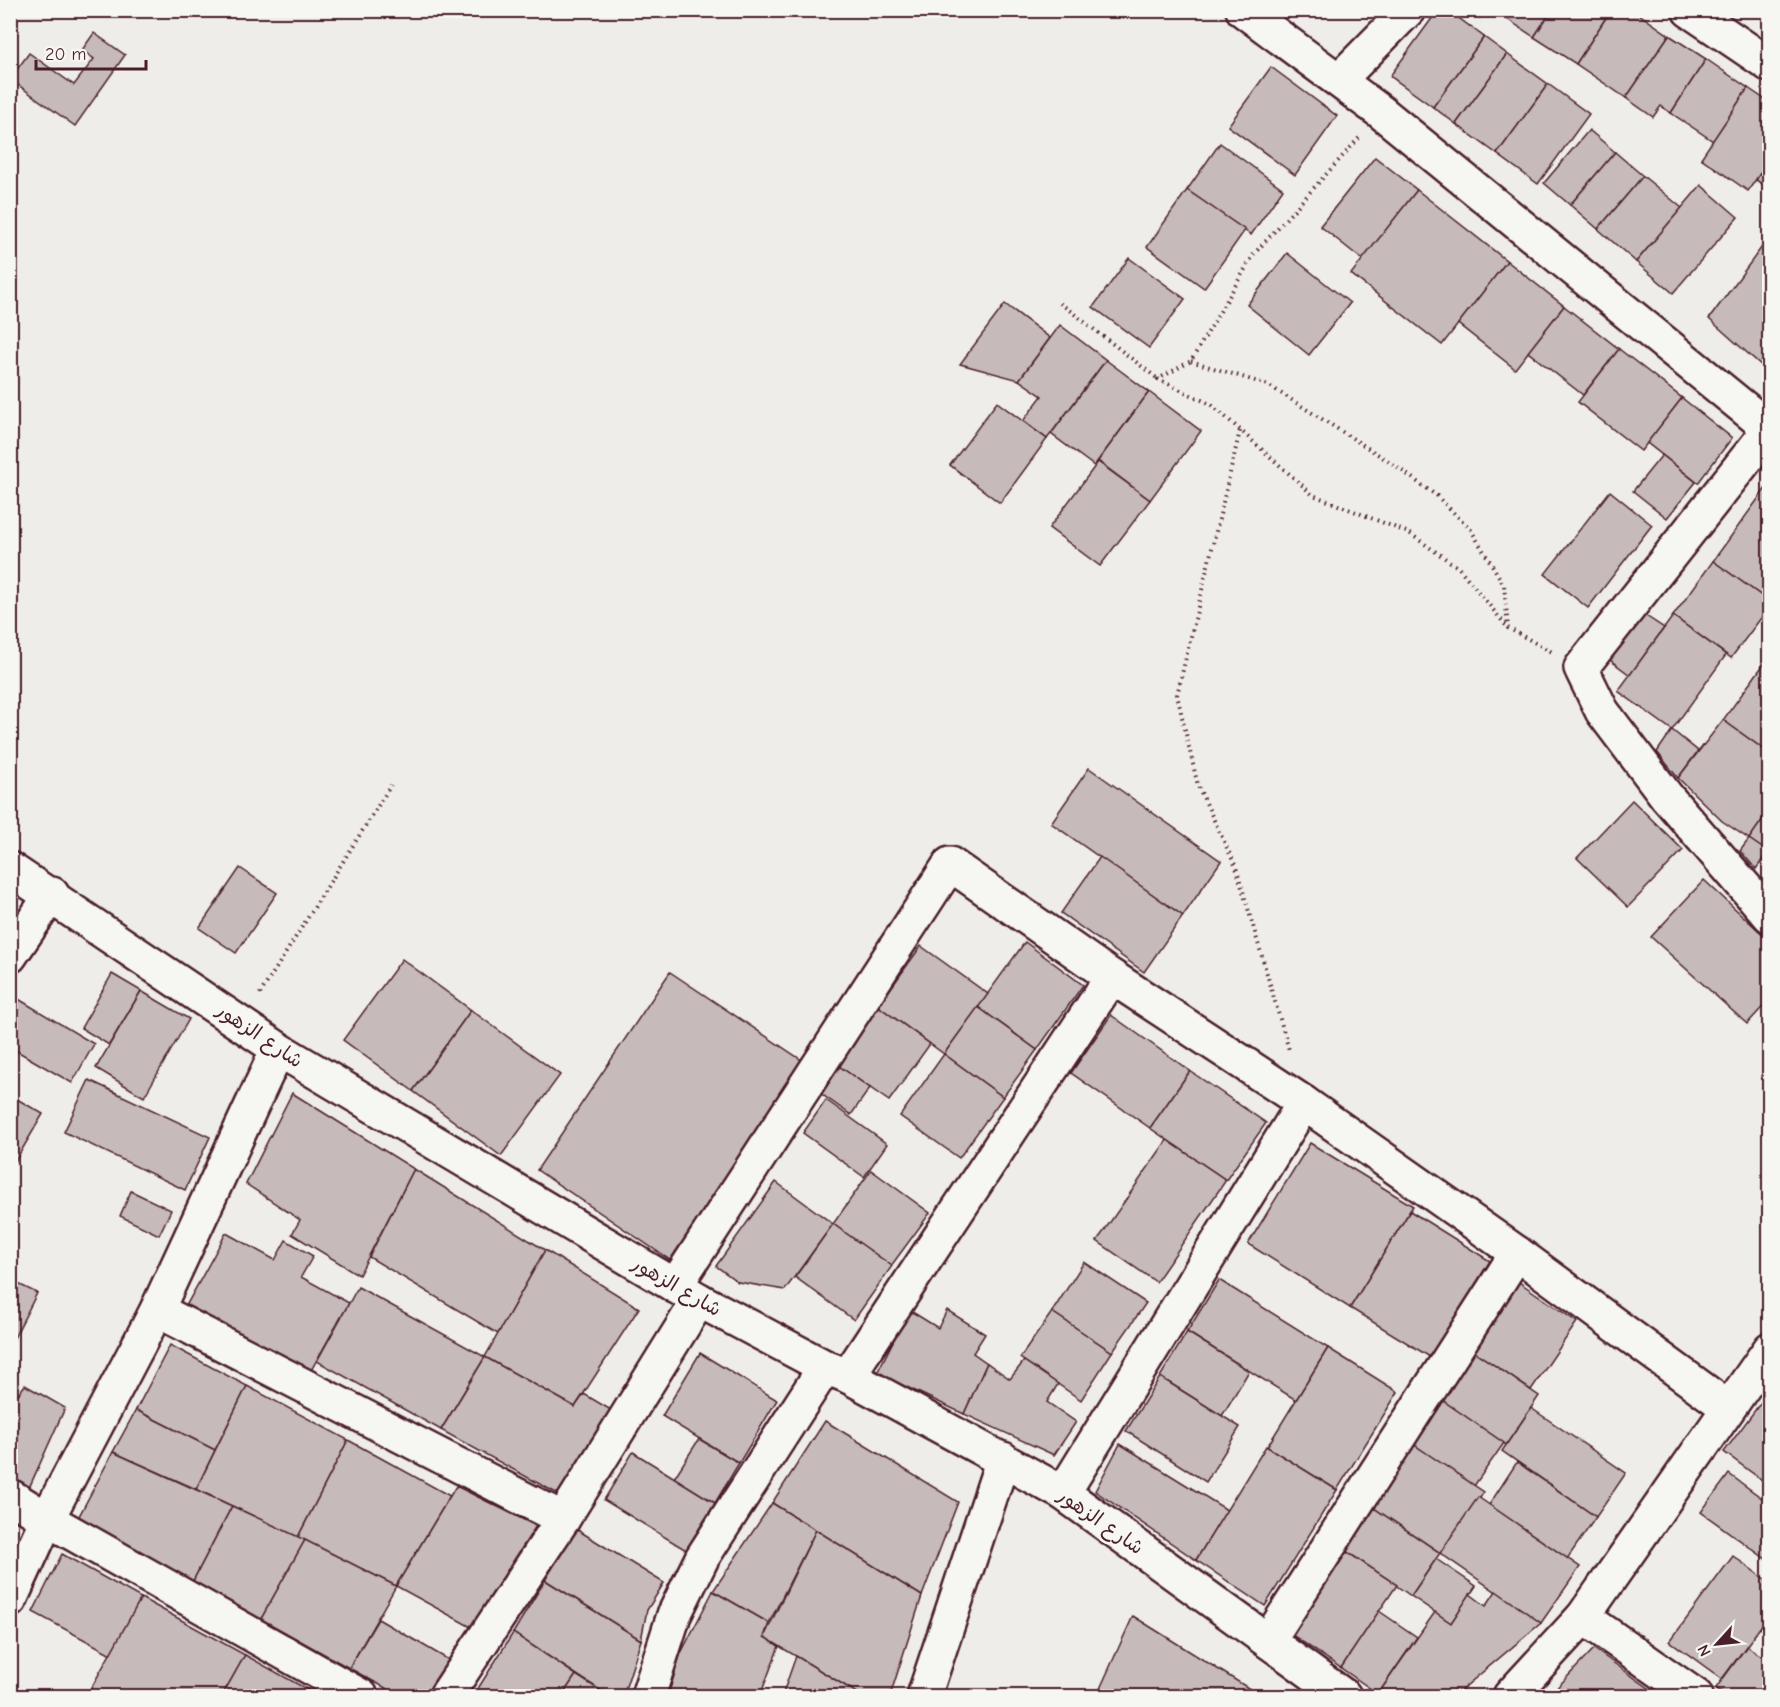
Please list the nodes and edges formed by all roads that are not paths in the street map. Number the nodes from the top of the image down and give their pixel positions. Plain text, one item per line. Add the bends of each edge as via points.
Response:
1 (1243, 10) edge
2 (1408, 10) edge
3 (1689, 10) edge
4 (1770, 65) edge
5 (1340, 80) junction
6 (1770, 429) edge
7 (10, 869) edge
8 (52, 894) junction
9 (1770, 916) edge
10 (10, 956) edge
11 (1112, 977) junction
12 (278, 1048) junction
13 (1304, 1103) junction
14 (1517, 1253) junction
15 (687, 1293) junction
16 (157, 1310) junction
17 (1770, 1349) edge
18 (836, 1371) junction
19 (1727, 1407) junction
20 (1003, 1459) junction
21 (1063, 1493) junction
22 (10, 1496) edge
23 (47, 1519) junction
24 (563, 1519) junction
25 (10, 1600) edge
26 (1583, 1617) junction
27 (1268, 1641) junction
28 (1310, 1685) edge
29 (361, 1696) edge
30 (446, 1696) edge
31 (648, 1696) edge
32 (924, 1696) edge
33 (1344, 1696) edge
34 (1510, 1696) edge
35 (1696, 1696) edge

1 - 5 street
2 - 5 street
3 - 4 street
5 - 6 street
6 - 9 street via 1581,668 1602,711 1667,797
7 - 8 street, شارع الزهور
8 - 10 street
8 - 12 street, شارع الزهور
11 - 13 street
11 - 15 street via 950,864
11 - 18 street
12 - 15 street, شارع الزهور
12 - 16 street
13 - 14 street
13 - 21 street
14 - 19 street
14 - 27 street
15 - 18 street, شارع الزهور
15 - 24 street
16 - 23 street
16 - 24 street
17 - 19 street
18 - 20 street, شارع الزهور
18 - 31 street via 702,1558 674,1616
19 - 26 street
20 - 21 street, شارع الزهور
20 - 32 street
21 - 27 street, شارع الزهور
22 - 23 street
23 - 25 street
23 - 29 street
24 - 30 street
26 - 34 street
26 - 35 street
27 - 28 street, شارع الزهور
28 - 33 street, شارع الزهور

